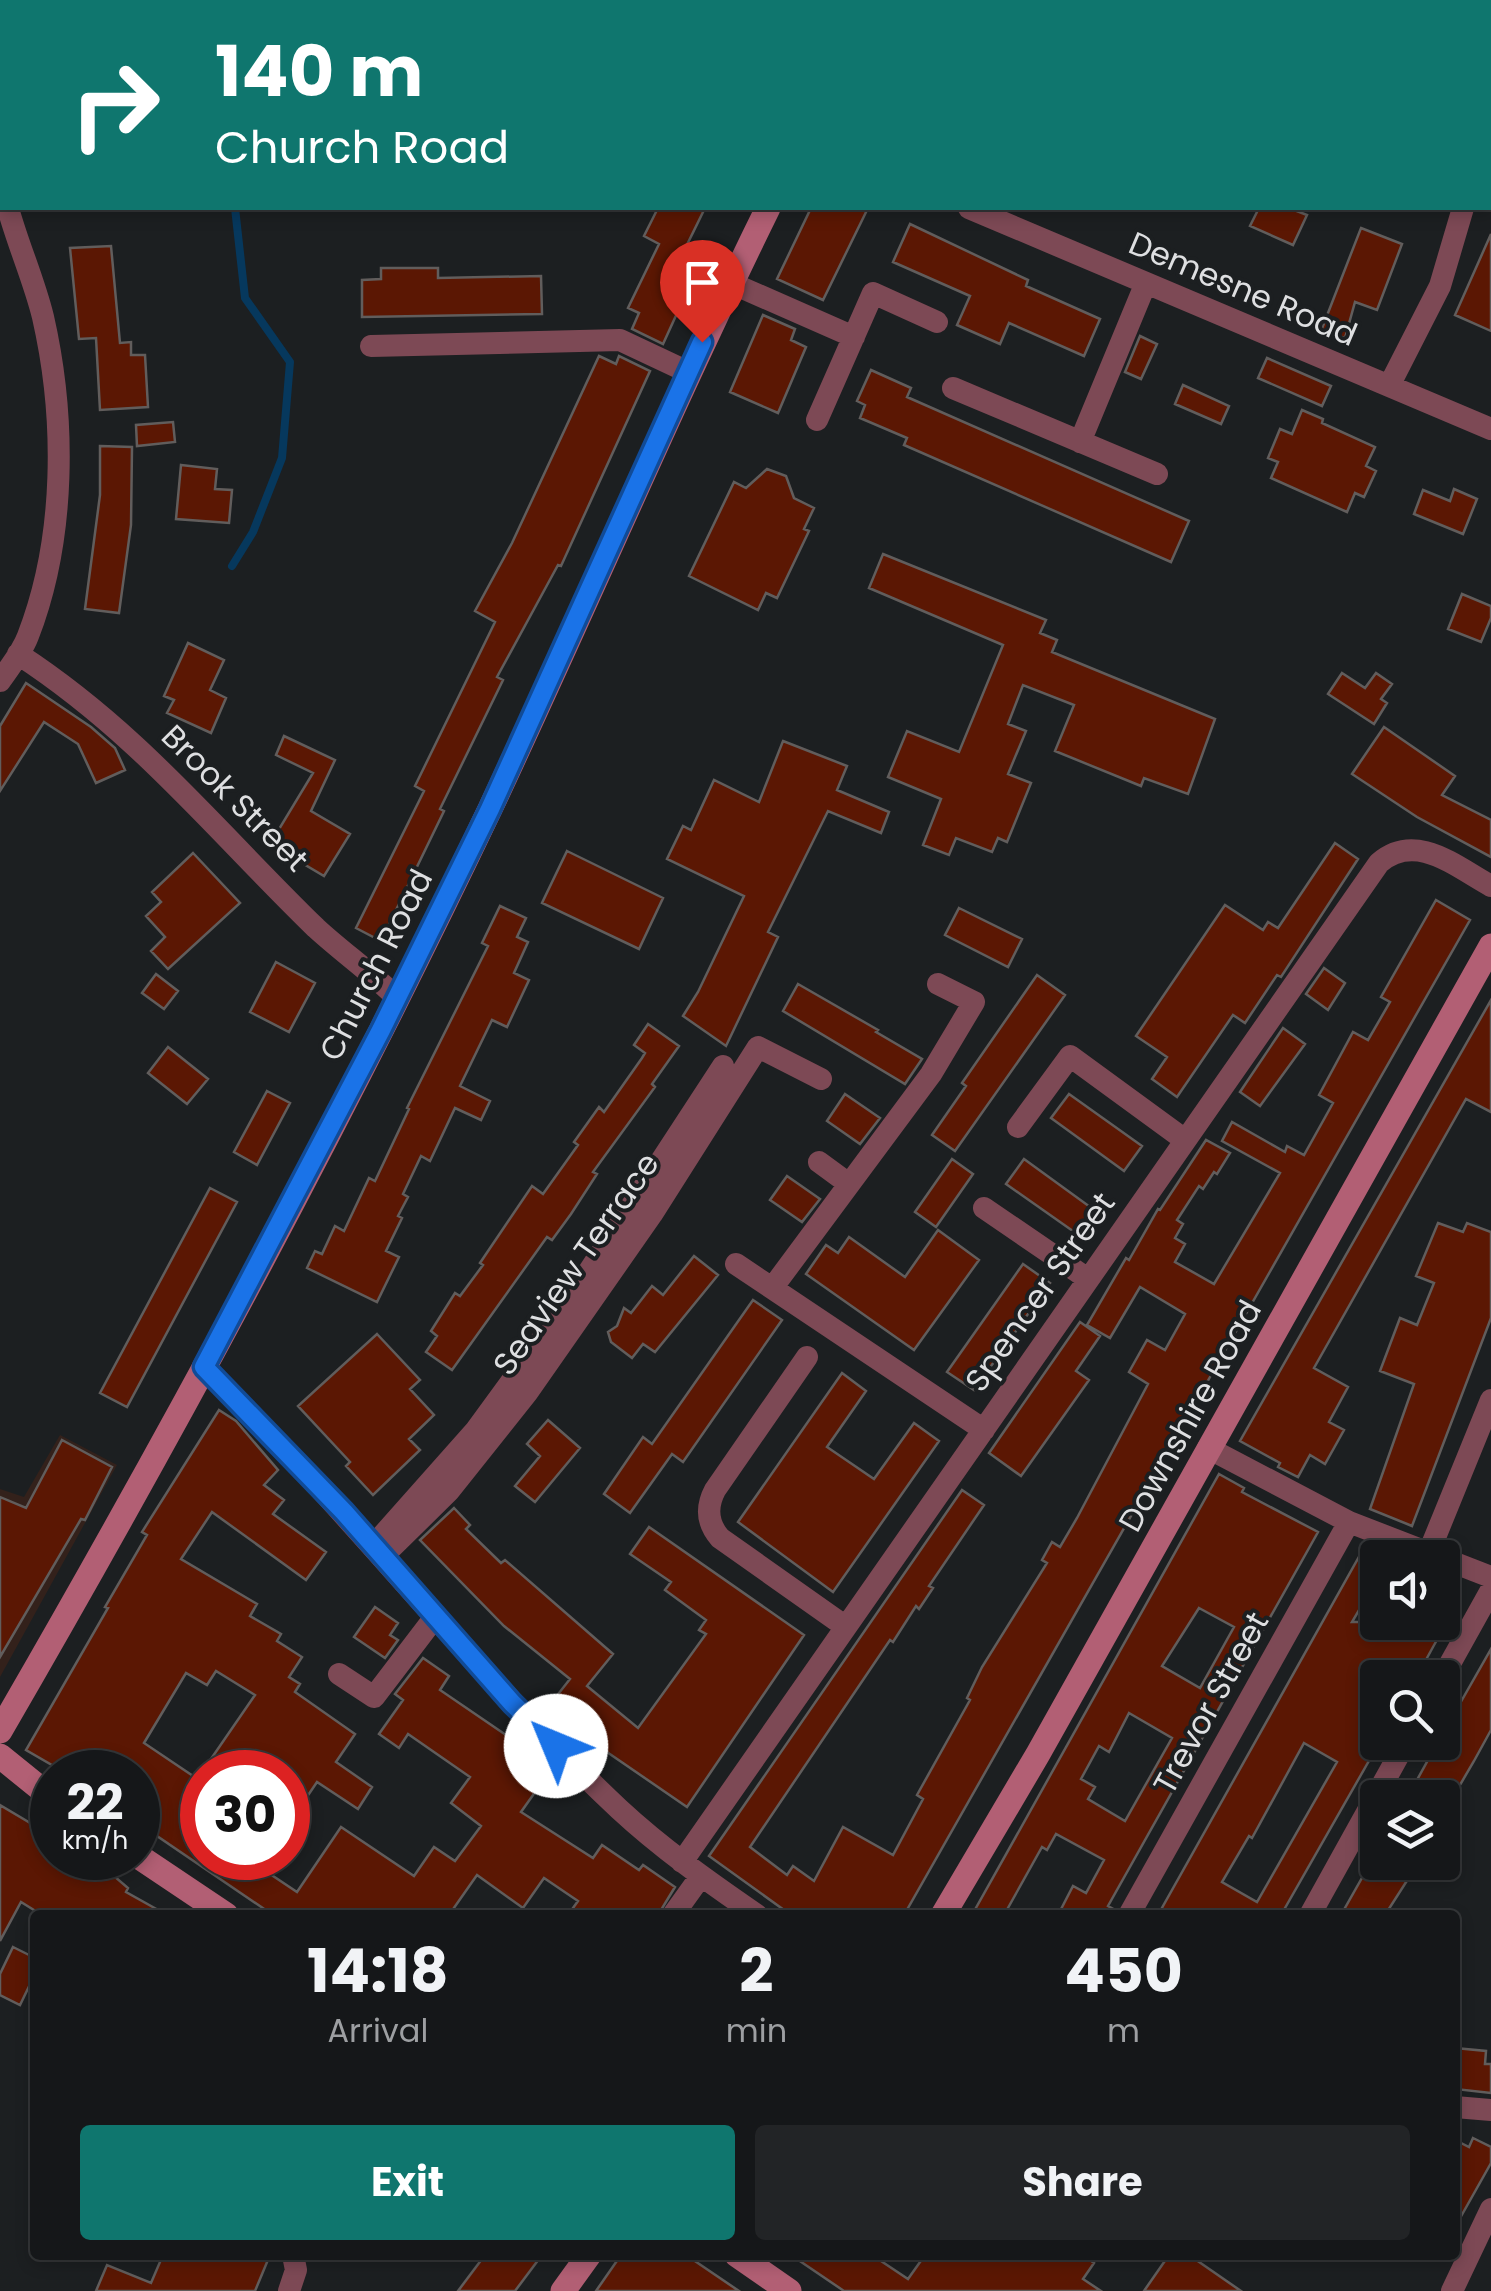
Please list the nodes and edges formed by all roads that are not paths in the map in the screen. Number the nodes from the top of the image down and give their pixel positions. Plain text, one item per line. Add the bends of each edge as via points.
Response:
1 (9, 210) edge
2 (767, 210) edge
3 (981, 210) edge
4 (1463, 210) edge
5 (1026, 218) edge
6 (730, 283) junction
7 (1146, 284) junction
8 (938, 322) dead end
9 (854, 337) junction
10 (371, 346) dead end
11 (688, 372) junction
12 (1388, 386) junction
13 (953, 388) dead end
14 (817, 420) dead end
15 (1491, 429) edge
16 (1080, 442) junction
17 (1157, 474) dead end
18 (18, 654) junction
19 (0, 682) edge
20 (1491, 886) edge
21 (1491, 946) edge
22 (938, 984) dead end
23 (397, 998) junction
24 (723, 1066) dead end
25 (821, 1078) dead end
26 (1018, 1127) dead end
27 (1185, 1140) junction
28 (819, 1162) dead end
29 (850, 1184) junction
30 (984, 1208) dead end
31 (736, 1264) dead end
32 (1088, 1280) junction
33 (772, 1287) junction
34 (807, 1357) dead end
35 (204, 1367) junction
36 (1491, 1400) edge
37 (984, 1430) junction
38 (1208, 1448) junction
39 (1349, 1522) junction
40 (1396, 1540) edge
41 (1443, 1540) edge
42 (379, 1551) junction
43 (1460, 1565) edge
44 (1491, 1577) edge
45 (1491, 1590) edge
46 (435, 1618) junction
47 (846, 1627) junction
48 (1452, 1660) edge
49 (339, 1674) dead end
50 (0, 1731) edge
51 (0, 1756) edge
52 (1396, 1760) edge
53 (30, 1780) edge
54 (692, 1869) junction
55 (160, 1871) edge
56 (219, 1910) edge
57 (675, 1910) edge
58 (750, 1910) edge
59 (946, 1910) edge
60 (1133, 1910) edge
61 (1313, 1910) edge
62 (1460, 2107) edge
63 (1491, 2110) edge
64 (1491, 2209) edge
65 (294, 2260) edge
66 (585, 2260) edge
67 (744, 2260) edge
68 (289, 2291) edge
69 (563, 2291) edge
70 (789, 2291) edge
71 (1452, 2291) edge

1 - 18 street via 43,319 58,422 48,561
2 - 6 street, Church Road
3 - 5 street, Demesne Road
4 - 12 street via 1440,286
5 - 7 street, Demesne Road
6 - 9 street
6 - 11 street, Church Road
7 - 12 street, Demesne Road
7 - 16 street
8 - 9 street via 873,293
9 - 14 street
10 - 11 street via 620,340
11 - 23 street, Church Road via 560,661
12 - 15 street, Demesne Road
13 - 16 street
16 - 17 street
18 - 19 street
18 - 23 street, Brook Street via 152,759 318,929
20 - 27 street, Spencer Street via 1417,849 1378,863
21 - 38 street, Downshire Road
22 - 29 street via 974,1002 931,1074
23 - 35 street, Church Road
24 - 42 street via 554,1324
25 - 42 street, Seaview Terrace via 758,1047 527,1393 449,1491
26 - 27 street via 1070,1056
27 - 32 street, Spencer Street
28 - 29 street
29 - 33 street
30 - 32 street
31 - 33 street
32 - 37 street, Spencer Street
33 - 37 street
34 - 47 street via 715,1490 710,1518 720,1538
35 - 42 street
35 - 50 street, Church Road
36 - 41 street
37 - 47 street, Spencer Street
38 - 39 street
38 - 59 street, Downshire Road
39 - 40 street
39 - 60 street, Trevor Street
42 - 46 street
43 - 44 street
45 - 48 street
46 - 49 street via 374,1697
46 - 54 street via 520,1712
47 - 54 street, Spencer Street
51 - 53 street
52 - 61 street
54 - 57 street, Spencer Street
54 - 58 street
55 - 56 street
62 - 63 street
64 - 71 street
65 - 68 street
66 - 69 street
67 - 70 street

